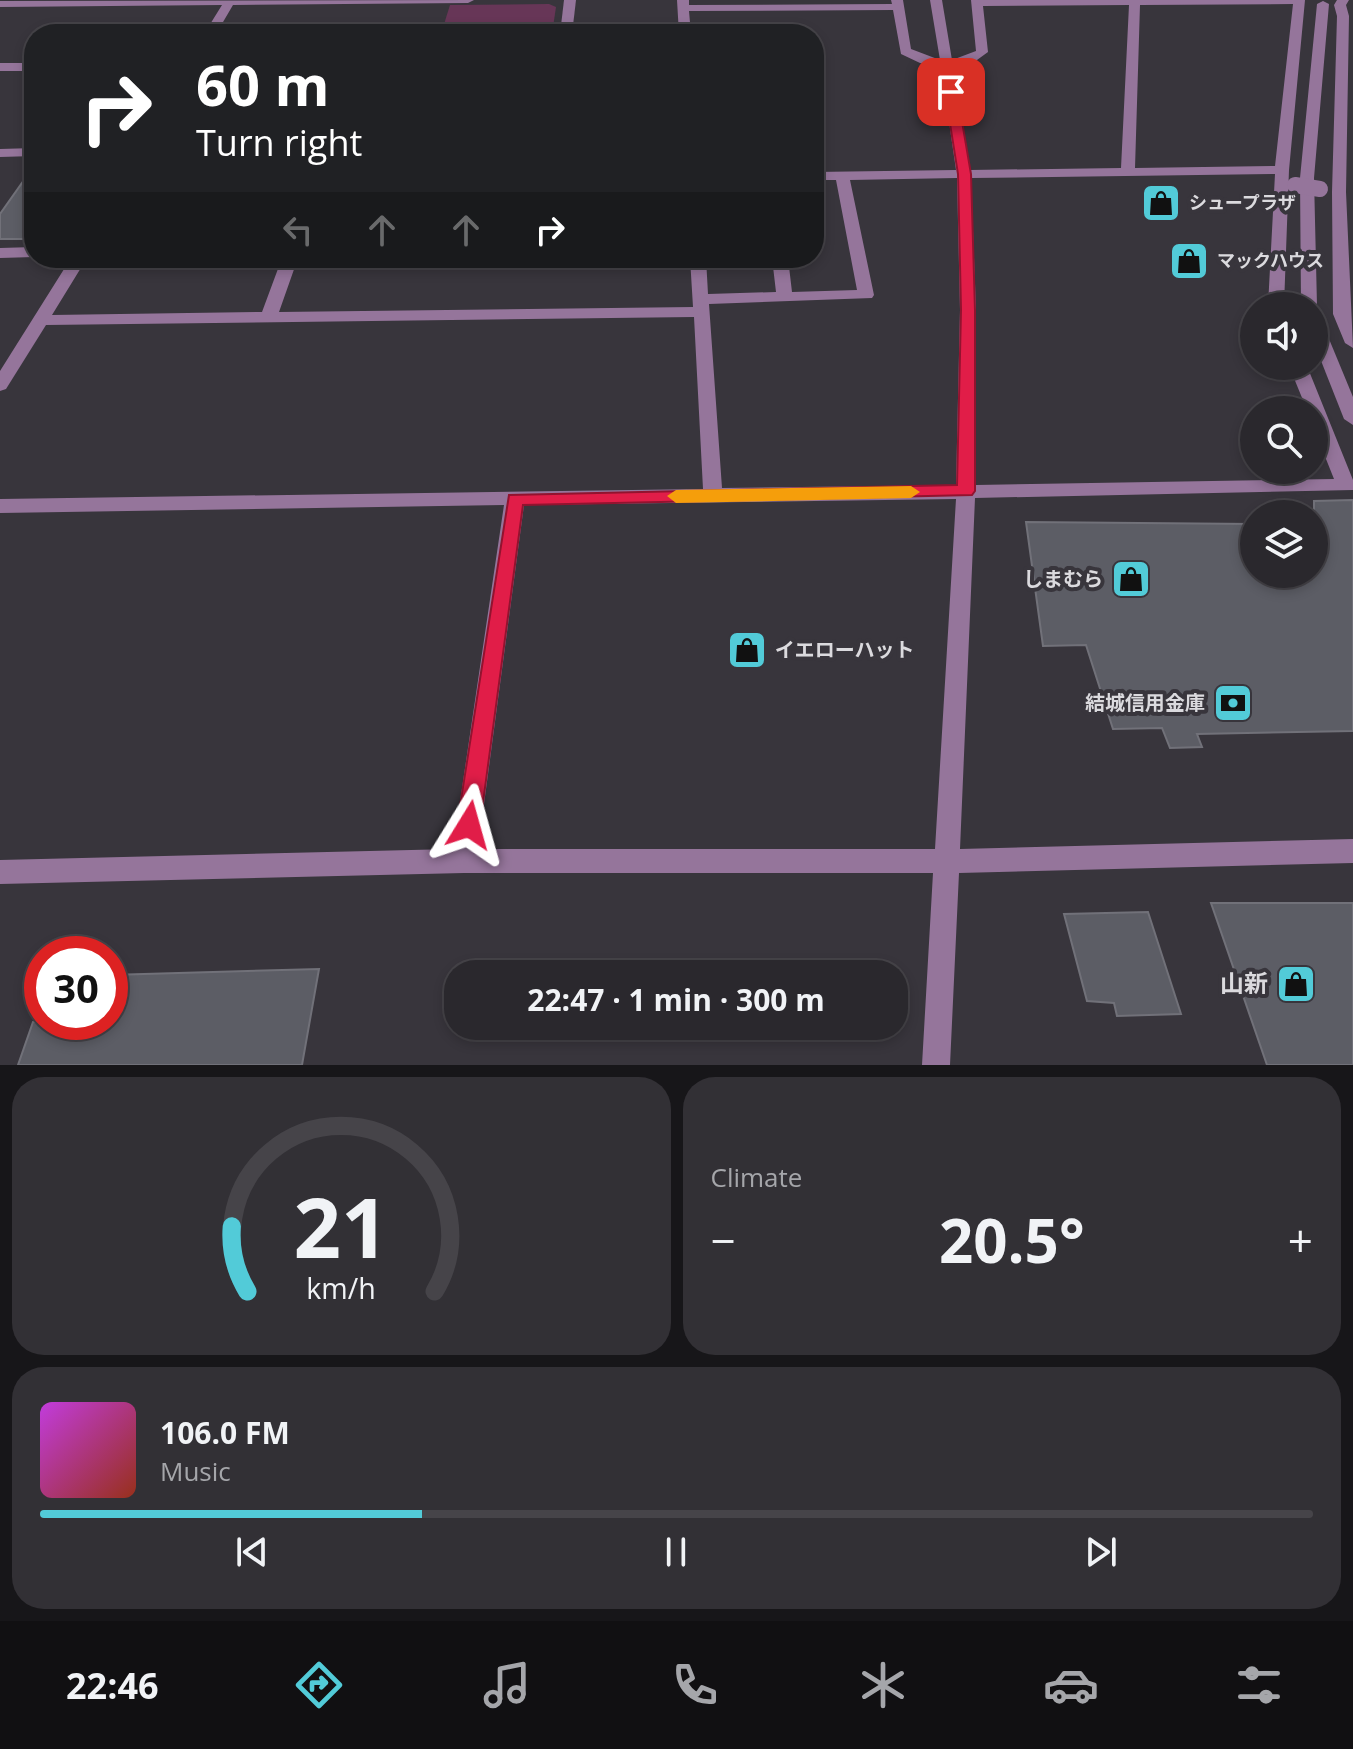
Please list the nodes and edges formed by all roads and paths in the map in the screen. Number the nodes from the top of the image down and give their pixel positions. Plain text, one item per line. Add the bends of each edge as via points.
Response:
1 (422, 0) edge
2 (468, 0) edge
3 (570, 0) edge
4 (936, 0) edge
5 (231, 1) edge
6 (977, 1) edge
7 (1135, 1) edge
8 (1298, 1) edge
9 (1333, 2) edge
10 (798, 3) edge
11 (0, 4) edge
12 (684, 4) edge
13 (897, 4) edge
14 (216, 24) edge
15 (567, 24) edge
16 (685, 24) edge
17 (946, 65) junction
18 (0, 67) edge
19 (24, 67) edge
20 (24, 152) edge
21 (0, 153) edge
22 (964, 174) junction
23 (1128, 174) junction
24 (842, 175) junction
25 (824, 176) edge
26 (1286, 179) junction
27 (1339, 192) junction
28 (24, 252) edge
29 (0, 253) edge
30 (73, 268) edge
31 (286, 268) edge
32 (699, 268) edge
33 (781, 268) edge
34 (1277, 292) edge
35 (1309, 292) edge
36 (785, 297) junction
37 (701, 305) junction
38 (269, 317) junction
39 (40, 320) junction
40 (1353, 343) edge
41 (1328, 357) edge
42 (2, 380) edge
43 (1304, 380) edge
44 (1353, 419) edge
45 (1349, 486) edge
46 (966, 491) junction
47 (713, 496) junction
48 (515, 499) junction
49 (0, 506) edge
50 (1353, 851) edge
51 (464, 861) junction
52 (948, 861) junction
53 (0, 872) edge
54 (936, 1065) edge

1 - 2 street
1 - 5 street
3 - 15 street
4 - 17 street
5 - 11 street
5 - 14 street
6 - 7 street
6 - 17 street via 982,52 968,62
7 - 8 street
7 - 23 street
8 - 26 street
9 - 27 street via 1343,16
9 - 35 street via 1307,189
10 - 12 street
10 - 13 street
12 - 16 street
13 - 17 street via 905,51 921,61
17 - 22 street
18 - 19 street
20 - 21 street
22 - 23 street
22 - 24 street
22 - 46 street
23 - 26 street
24 - 25 street
24 - 36 street via 866,295
26 - 27 street, bridge
26 - 34 street
27 - 40 street via 1341,314
28 - 29 street
30 - 39 street
31 - 38 street
32 - 37 street
33 - 36 street
36 - 37 street
37 - 38 street
37 - 47 street
38 - 39 street
39 - 42 street
41 - 44 street
43 - 45 street
45 - 46 street
46 - 47 street
46 - 52 street
47 - 48 street
48 - 49 street
48 - 51 street
50 - 52 street
51 - 52 street
51 - 53 street
52 - 54 street

